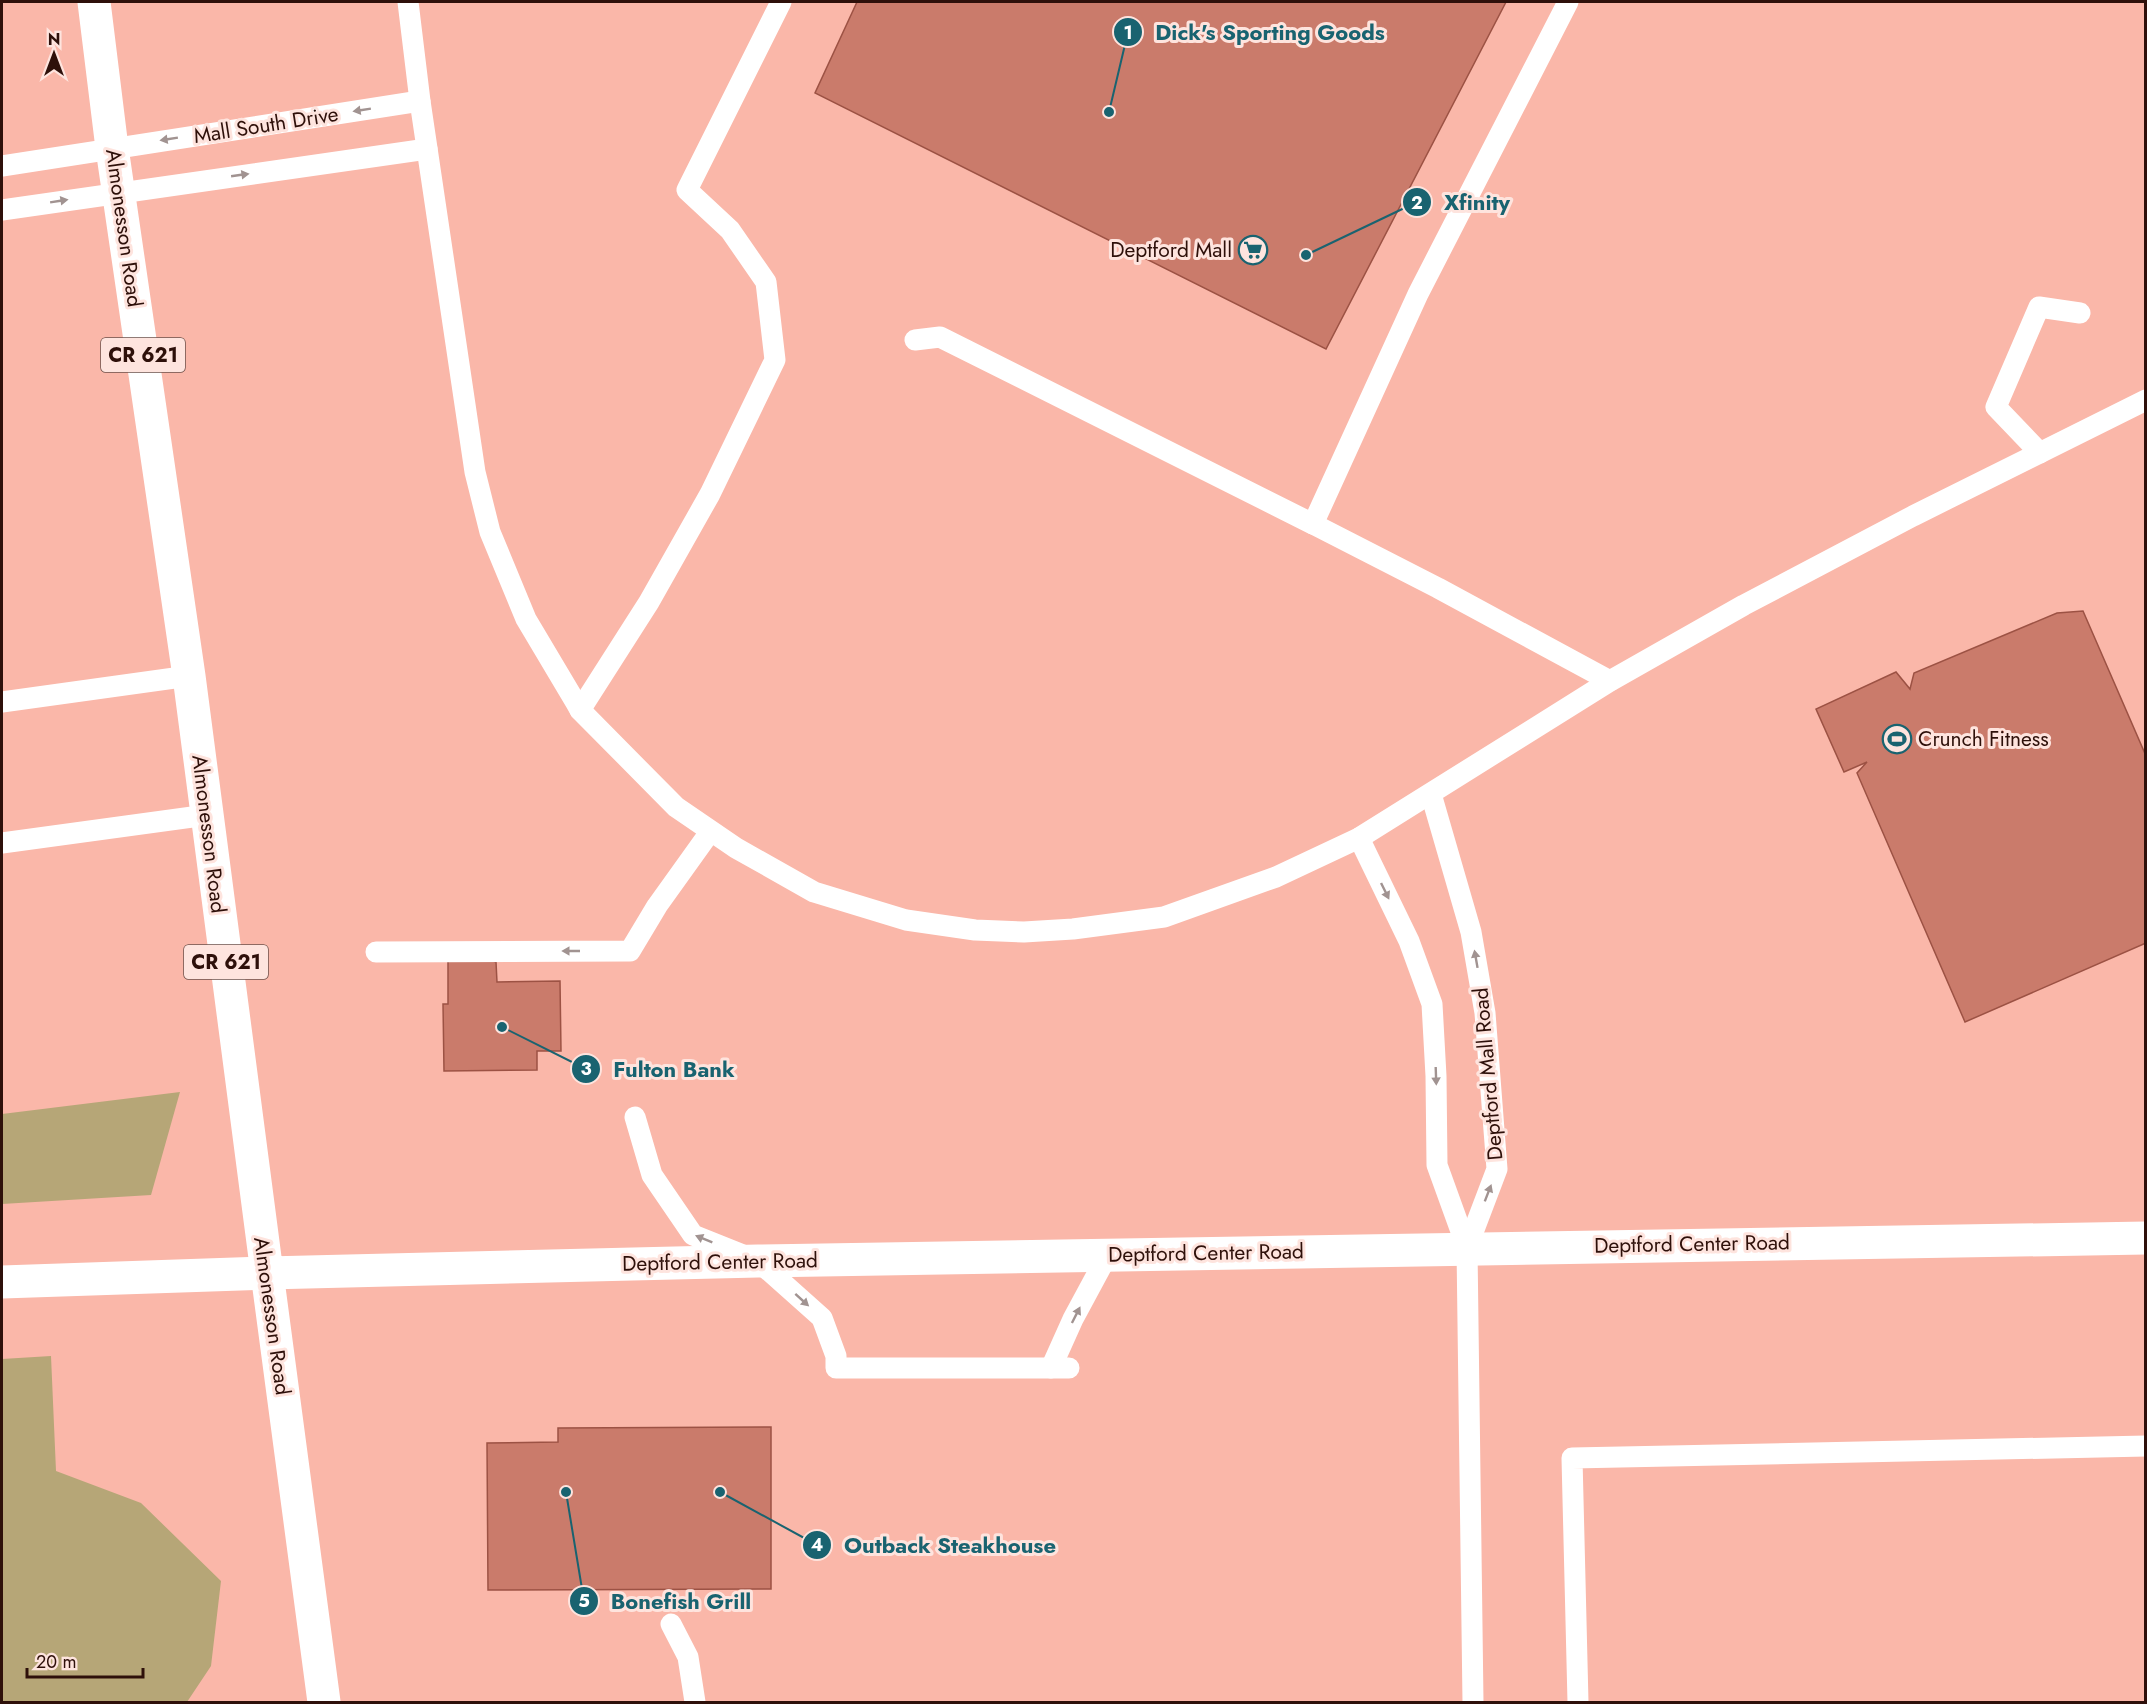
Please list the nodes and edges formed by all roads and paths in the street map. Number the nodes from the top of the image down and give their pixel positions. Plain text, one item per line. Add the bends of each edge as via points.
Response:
1 (94, 2) edge
2 (408, 2) edge
3 (781, 2) edge
4 (1568, 2) edge
5 (420, 101) junction
6 (112, 148) junction
7 (427, 149) junction
8 (2, 166) edge
9 (119, 192) junction
10 (2, 210) edge
11 (2080, 313) dead end
12 (915, 340) dead end
13 (2145, 400) edge
14 (2040, 453) junction
15 (1313, 524) junction
16 (189, 676) junction
17 (1610, 681) junction
18 (2, 702) edge
19 (580, 710) junction
20 (1431, 794) junction
21 (207, 815) junction
22 (710, 832) junction
23 (1359, 838) junction
24 (2, 843) edge
25 (376, 952) dead end
26 (635, 1117) dead end
27 (2139, 1243) edge
28 (1467, 1248) junction
29 (1108, 1254) junction
30 (758, 1261) junction
31 (267, 1273) junction
32 (2, 1282) edge
33 (2145, 1446) edge
34 (671, 1624) dead end
35 (324, 1702) edge
36 (695, 1702) edge
37 (1473, 1702) edge
38 (1578, 1702) edge

1 - 6 main road, Almonesson Road / CR 621
2 - 5 lane
3 - 19 lane via 687,190 730,230 766,282 775,360 710,494 649,602
4 - 15 lane via 1418,294
5 -> 6 lane, Mall South Drive
5 - 7 lane
6 - 8 lane, Mall South Drive
6 - 9 main road, Almonesson Road / CR 621
9 -> 7 lane
7 - 19 lane via 475,472 490,532 526,619
10 -> 9 lane
9 - 16 main road, Almonesson Road / CR 621
11 - 14 lane via 2039,308 1996,407
12 - 15 lane via 940,337
13 - 14 lane
14 - 17 lane via 1743,605
15 - 17 lane
16 - 18 lane
16 - 21 main road, Almonesson Road / CR 621
17 - 20 lane
19 - 22 lane via 676,807
20 - 23 lane
28 -> 20 lane, Deptford Mall Road via 1497,1169 1486,1024 1471,932
21 - 24 lane
21 - 31 main road, Almonesson Road / CR 621
22 - 23 lane via 814,892 848,903 906,920 1024,932 1164,917 1276,877
22 -> 25 lane via 630,951
23 -> 28 lane via 1409,941 1432,1004 1437,1165
30 -> 26 lane via 693,1235 652,1175
27 - 28 main road, Deptford Center Road
28 - 29 main road, Deptford Center Road
28 - 37 lane
29 - 30 main road, Deptford Center Road
30 -> 29 lane via 822,1318 836,1356 836,1368 1060,1368 1073,1319
30 - 31 main road, Deptford Center Road
31 - 32 main road, Deptford Center Road
31 - 35 main road, Almonesson Road / CR 621
33 - 38 lane via 1572,1458
34 - 36 lane via 688,1658

